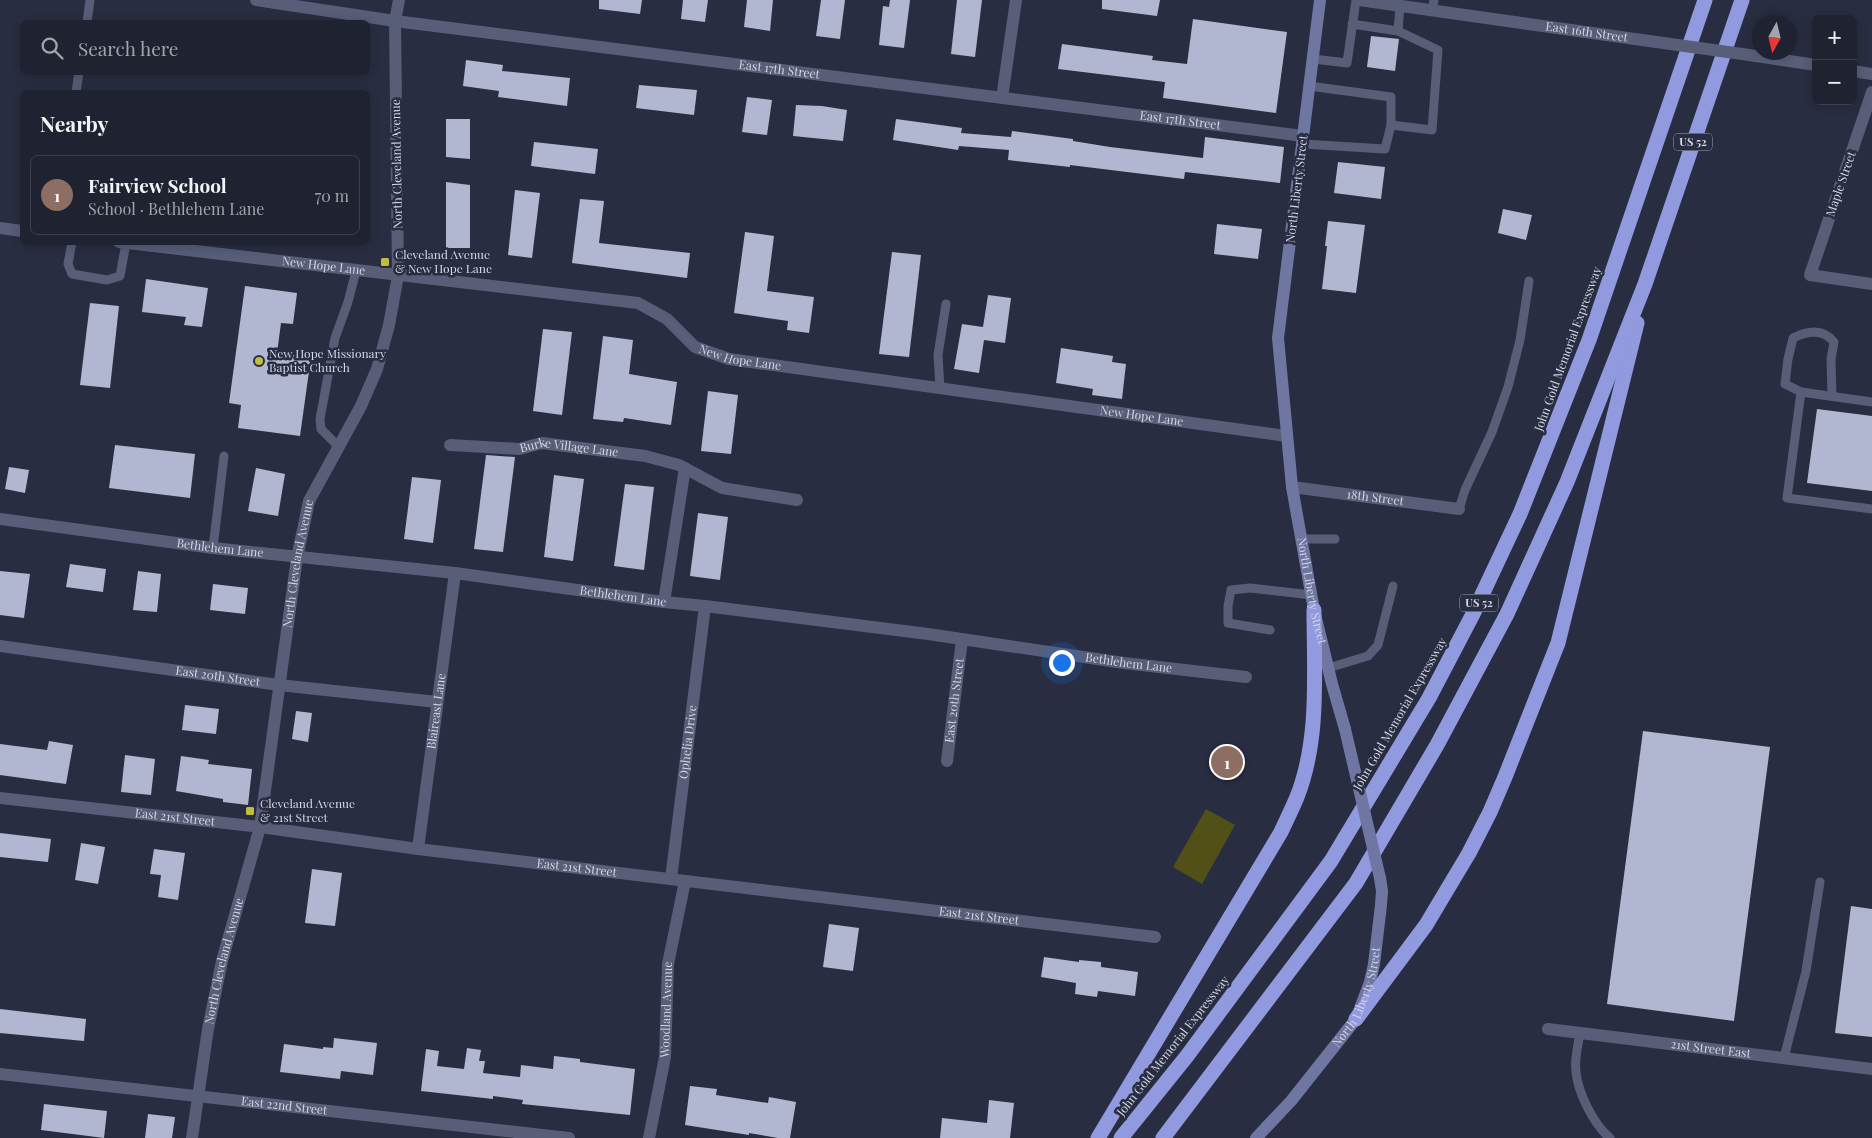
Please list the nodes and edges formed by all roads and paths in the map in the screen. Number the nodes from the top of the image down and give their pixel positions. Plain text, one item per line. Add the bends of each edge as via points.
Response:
1 (90, 0) edge
2 (256, 0) edge
3 (399, 0) edge
4 (1016, 0) edge
5 (1320, 0) edge
6 (1357, 0) edge
7 (1705, 0) edge
8 (1742, 0) edge
9 (1373, 1) edge
10 (1433, 5) edge
11 (1400, 6) junction
12 (87, 20) edge
13 (395, 21) junction
14 (1352, 24) junction
15 (1398, 31) junction
16 (1313, 59) junction
17 (1812, 64) edge
18 (1857, 72) edge
19 (1872, 74) edge
20 (79, 75) edge
21 (1310, 86) junction
22 (76, 90) edge
23 (1872, 92) edge
24 (1002, 98) junction
25 (1391, 126) junction
26 (1303, 140) junction
27 (0, 228) edge
28 (20, 231) edge
29 (71, 245) edge
30 (123, 245) edge
31 (140, 245) edge
32 (356, 271) junction
33 (398, 276) junction
34 (1529, 281) dead end
35 (1645, 284) junction
36 (1872, 284) edge
37 (946, 304) dead end
38 (940, 388) junction
39 (1802, 392) junction
40 (1832, 396) junction
41 (1872, 402) edge
42 (1286, 436) junction
43 (450, 444) dead end
44 (339, 447) junction
45 (224, 456) dead end
46 (685, 468) junction
47 (1292, 487) junction
48 (797, 500) dead end
49 (1460, 509) joint
50 (1872, 509) edge
51 (0, 520) edge
52 (1301, 539) junction
53 (1335, 539) dead end
54 (213, 548) junction
55 (297, 558) junction
56 (455, 573) junction
57 (1393, 586) dead end
58 (664, 602) junction
59 (1313, 602) junction
60 (706, 606) junction
61 (1270, 630) dead end
62 (962, 640) junction
63 (0, 646) edge
64 (1328, 668) junction
65 (1246, 677) dead end
66 (279, 685) junction
67 (437, 702) junction
68 (947, 760) dead end
69 (0, 798) edge
70 (260, 827) junction
71 (418, 849) junction
72 (671, 879) junction
73 (685, 881) junction
74 (1820, 882) dead end
75 (1155, 938) dead end
76 (1356, 1019) junction
77 (1548, 1029) dead end
78 (1580, 1033) junction
79 (1784, 1058) junction
80 (1872, 1069) edge
81 (0, 1074) edge
82 (198, 1097) junction
83 (192, 1138) edge
84 (569, 1138) edge
85 (650, 1138) edge
86 (1098, 1138) edge
87 (1121, 1138) edge
88 (1163, 1138) edge
89 (1256, 1138) edge
90 (1610, 1138) edge

1 - 12 lane
2 - 13 street, East 17th Street
3 - 13 street, North Cleveland Avenue
4 - 24 street
5 - 16 main road, North Liberty Street
6 - 9 street, East 16th Street
6 - 14 lane
7 - 87 highway, John Gold Memorial Expressway / US 52 via 1589,340 1520,514 1474,614 1429,698 1331,861
8 - 35 highway, US 52
9 - 11 street, East 16th Street
10 - 11 street, East 16th Street
10 - 17 street, East 16th Street, bridge
11 - 15 lane
13 - 24 street, East 17th Street
13 - 33 street, North Cleveland Avenue
14 - 15 lane
14 - 16 lane via 1347,63
15 - 25 lane via 1438,50 1432,130
16 - 21 main road, North Liberty Street
18 - 19 street
20 - 22 lane
21 - 25 lane via 1391,97
21 - 26 main road, North Liberty Street
23 - 36 street, Maple Street via 1810,275
24 - 26 street, East 17th Street
25 - 26 lane via 1385,149
26 - 42 main road, North Liberty Street via 1278,338
27 - 28 street
29 - 30 lane via 68,264 72,274 107,280 120,276
31 - 32 street, New Hope Lane
32 - 33 street, New Hope Lane
32 - 44 lane via 335,338 320,420 321,429
33 - 38 street, New Hope Lane via 638,304 667,319 695,347 729,359
33 - 44 street, North Cleveland Avenue via 377,369
34 - 49 lane via 1520,340 1508,387
35 - 76 highway via 1555,652 1490,812 1469,853 1426,925
35 - 88 highway, US 52 via 1567,482 1507,614 1437,745 1356,883
37 - 38 lane via 938,355
38 - 42 street, New Hope Lane
39 - 40 lane
39 - 40 lane via 1785,384 1788,358 1793,338 1813,331 1828,335 1834,342
39 - 50 lane via 1787,498
40 - 41 lane
42 - 47 main road, North Liberty Street
43 - 46 street, Burke Village Lane via 519,449 542,443 645,456
44 - 55 street, North Cleveland Avenue via 309,501
45 - 54 lane
46 - 48 street, Burke Village Lane via 722,488
46 - 58 street
47 - 49 street, 18th Street
47 - 52 main road, North Liberty Street
51 - 54 street, Bethlehem Lane
52 - 53 lane
52 - 59 main road, North Liberty Street
54 - 55 street, Bethlehem Lane
55 - 56 street, Bethlehem Lane
55 - 66 street, North Cleveland Avenue
56 - 58 street, Bethlehem Lane
56 - 67 street, Blaireast Lane
57 - 64 lane via 1378,645 1373,652
58 - 60 street, Bethlehem Lane
59 - 61 lane via 1250,588 1231,590 1228,623
59 - 64 main road, North Liberty Street
59 - 86 highway via 1314,714 1297,796 1280,832
60 - 62 street, Bethlehem Lane
60 - 72 street, Ophelia Drive
62 - 65 street, Bethlehem Lane
62 - 68 street, East 20th Street
63 - 66 street, East 20th Street
64 - 76 main road, North Liberty Street, bridge via 1380,878 1382,905 1374,964
66 - 67 street, East 20th Street
66 - 70 street, North Cleveland Avenue
67 - 71 street, Blaireast Lane
69 - 70 street, East 21st Street
70 - 71 street, East 21st Street
70 - 82 street, North Cleveland Avenue via 222,961
71 - 72 street, East 21st Street
72 - 73 street, East 21st Street
73 - 75 street, East 21st Street
73 - 85 street, Woodland Avenue via 668,964 665,1057
74 - 79 lane via 1806,971
76 - 89 main road, North Liberty Street via 1291,1101
77 - 78 street, 21st Street East
78 - 79 street, 21st Street East
78 - 90 lane via 1576,1070 1579,1089 1601,1131
79 - 80 street, 21st Street East
81 - 82 street, East 22nd Street
82 - 83 street, North Cleveland Avenue
82 - 84 street, East 22nd Street

